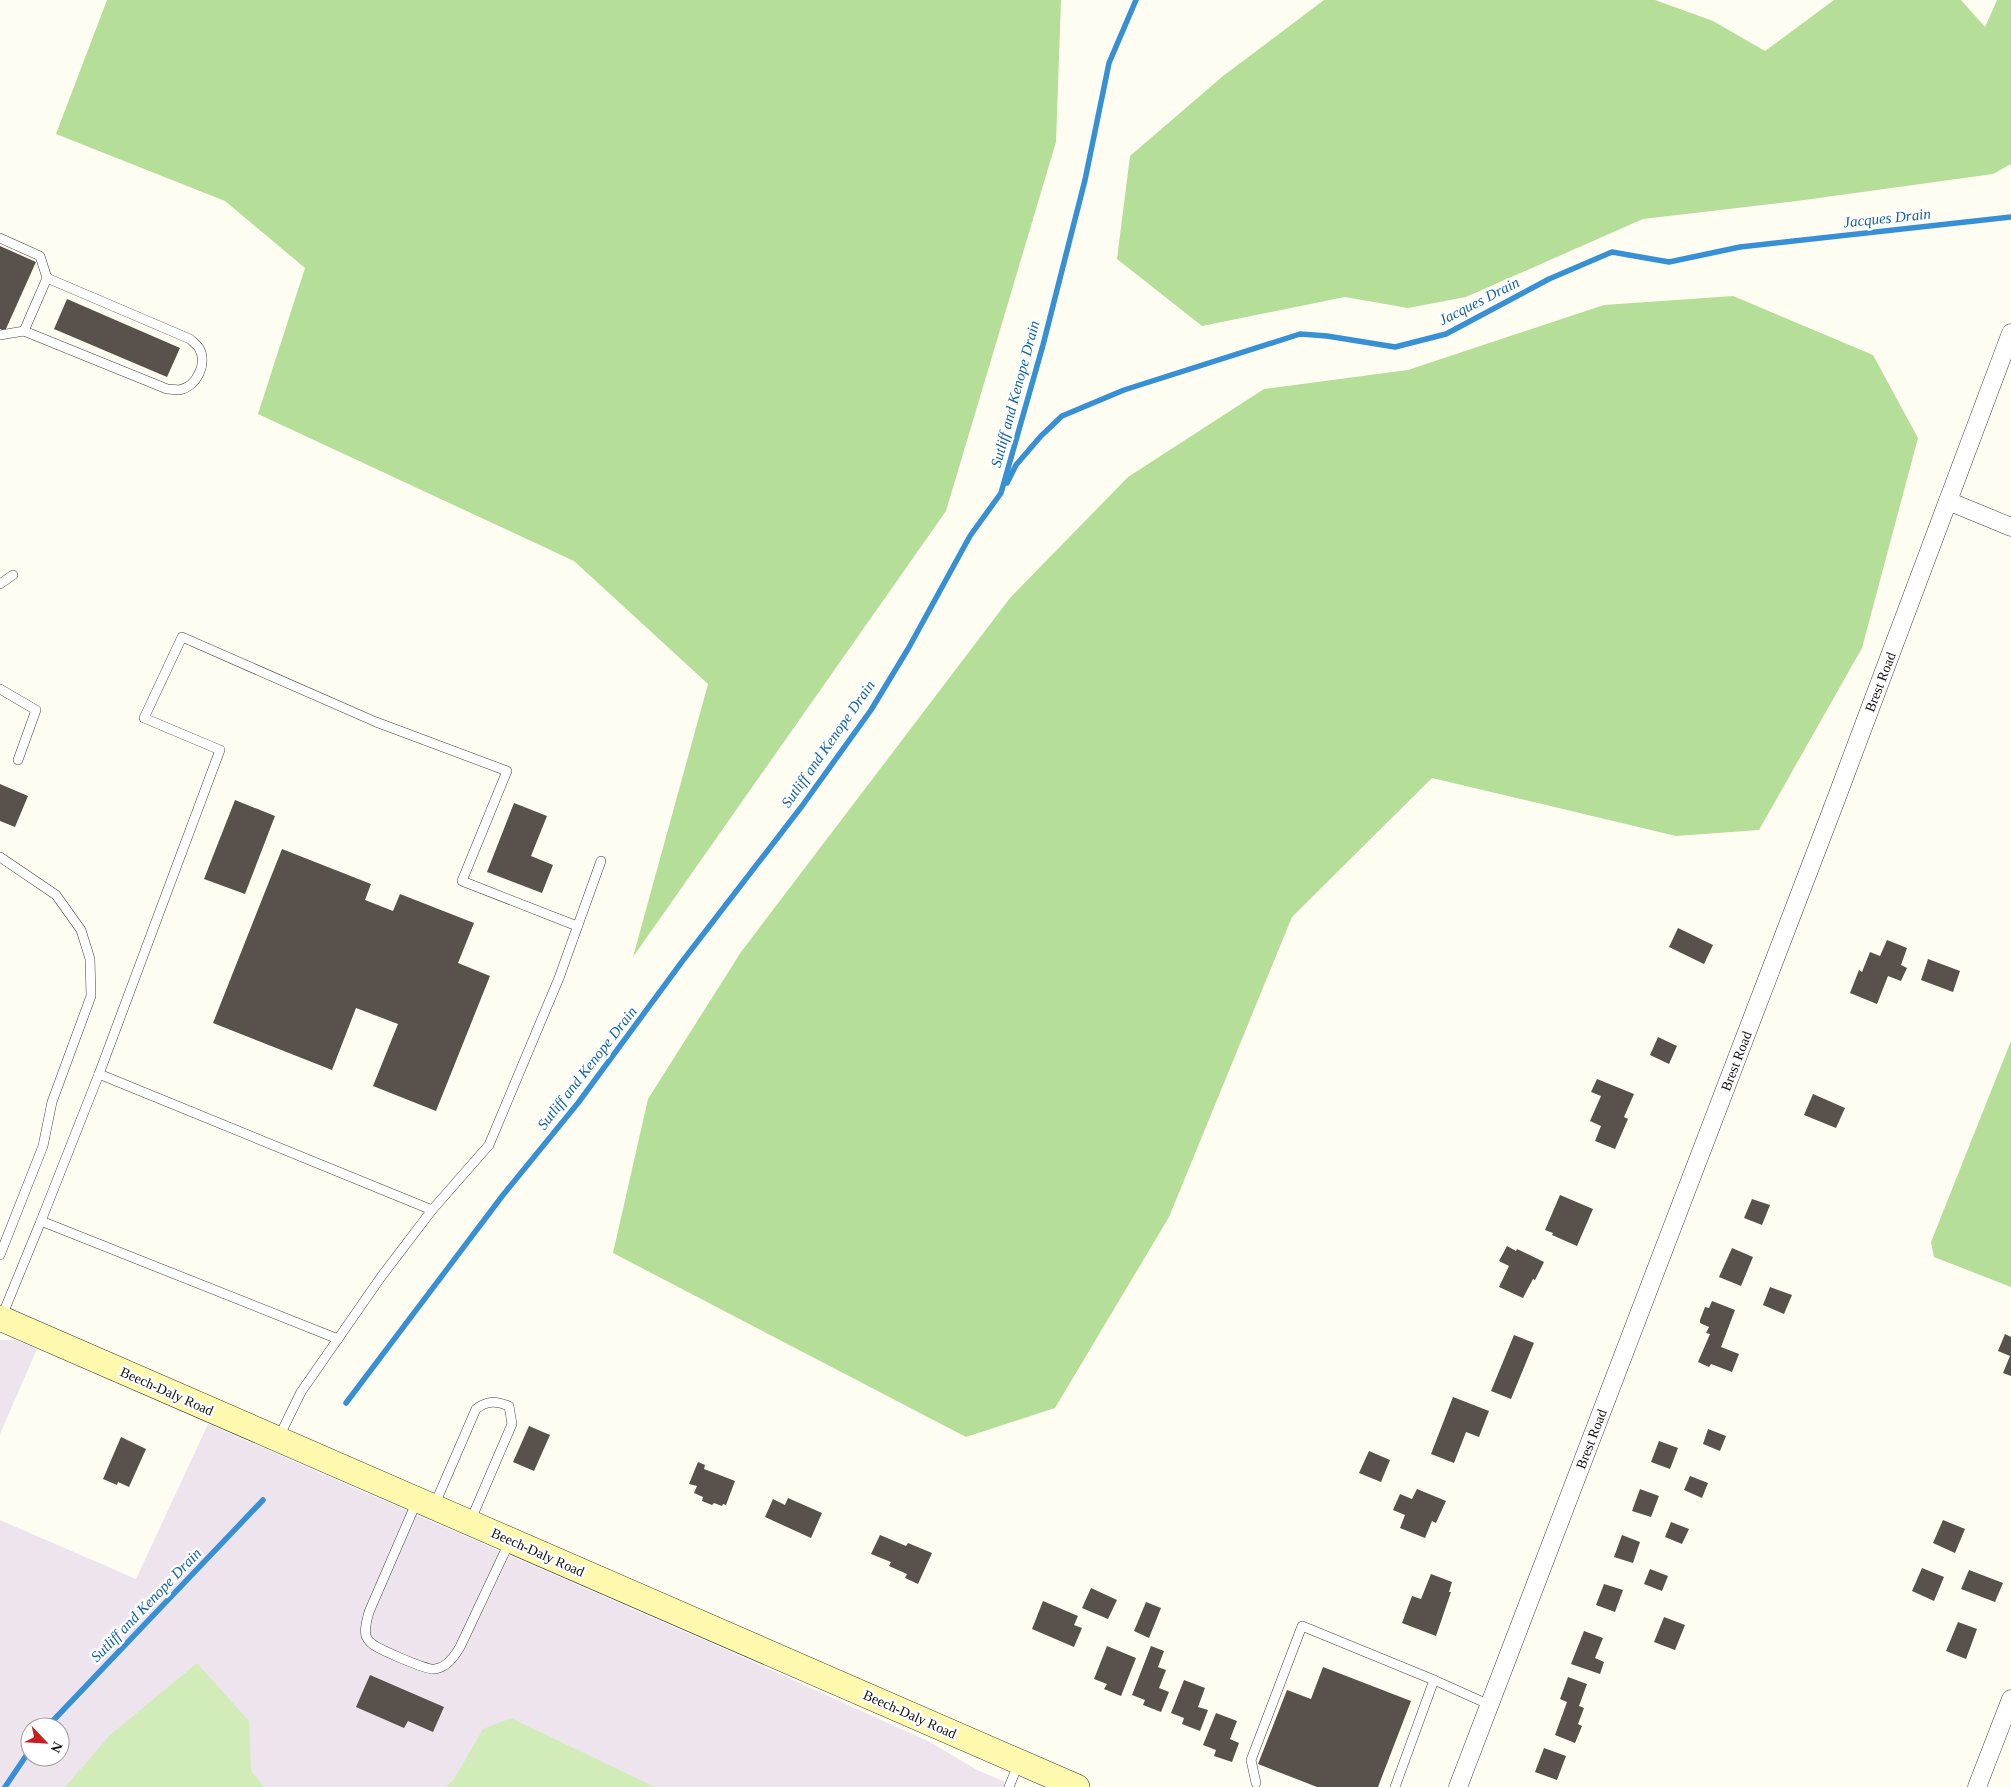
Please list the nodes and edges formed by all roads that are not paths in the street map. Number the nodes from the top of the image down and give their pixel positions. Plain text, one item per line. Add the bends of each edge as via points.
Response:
1 (0, 238) edge
2 (47, 278) junction
3 (24, 331) junction
4 (2011, 333) edge
5 (0, 336) edge
6 (1948, 501) junction
7 (2011, 527) edge
8 (13, 575) dead end
9 (0, 584) edge
10 (0, 689) edge
11 (18, 760) dead end
12 (0, 857) edge
13 (601, 861) dead end
14 (577, 926) junction
15 (98, 1074) junction
16 (432, 1210) junction
17 (41, 1221) junction
18 (0, 1255) edge
19 (1, 1318) edge
20 (338, 1338) junction
21 (278, 1439) junction
22 (425, 1503) junction
23 (470, 1522) junction
24 (510, 1540) junction
25 (1434, 1680) junction
26 (2011, 1699) edge
27 (1490, 1705) junction
28 (1020, 1762) junction
29 (1255, 1785) edge
30 (1010, 1787) edge
31 (1077, 1787) edge
32 (1266, 1787) edge
33 (1396, 1787) edge
34 (1458, 1787) edge
35 (1978, 1787) edge

1 - 2 lane via 40,256
2 - 3 lane
2 - 3 lane via 190,339 199,348 200,372 192,384 180,390 167,389
3 - 5 lane
4 - 6 street, Brest Road
6 - 7 street
6 - 27 street, Brest Road
8 - 9 lane
10 - 11 lane via 36,710
12 - 18 lane via 56,895 81,930 90,959 91,996 52,1102 43,1146
13 - 14 lane
14 - 15 lane via 462,881 507,771 376,722 182,637 144,718 220,750
14 - 16 lane via 559,978 488,1145
15 - 16 lane
15 - 17 lane
16 - 20 lane
17 - 19 lane
17 - 20 lane
19 - 21 street, Beech-Daly Road
20 - 21 lane via 301,1392
21 - 22 street, Beech-Daly Road
22 - 23 street, Beech-Daly Road
22 - 23 lane via 476,1409 484,1403 497,1401 509,1406 512,1424
22 - 24 lane via 365,1624 370,1643 398,1656 432,1670 443,1667 454,1657
23 - 24 street, Beech-Daly Road
24 - 28 street, Beech-Daly Road
25 - 27 lane
25 - 29 lane via 1302,1626 1251,1760
25 - 33 lane
26 - 35 street
27 - 34 street, Brest Road
28 - 30 lane
28 - 31 street, Beech-Daly Road
29 - 32 lane

